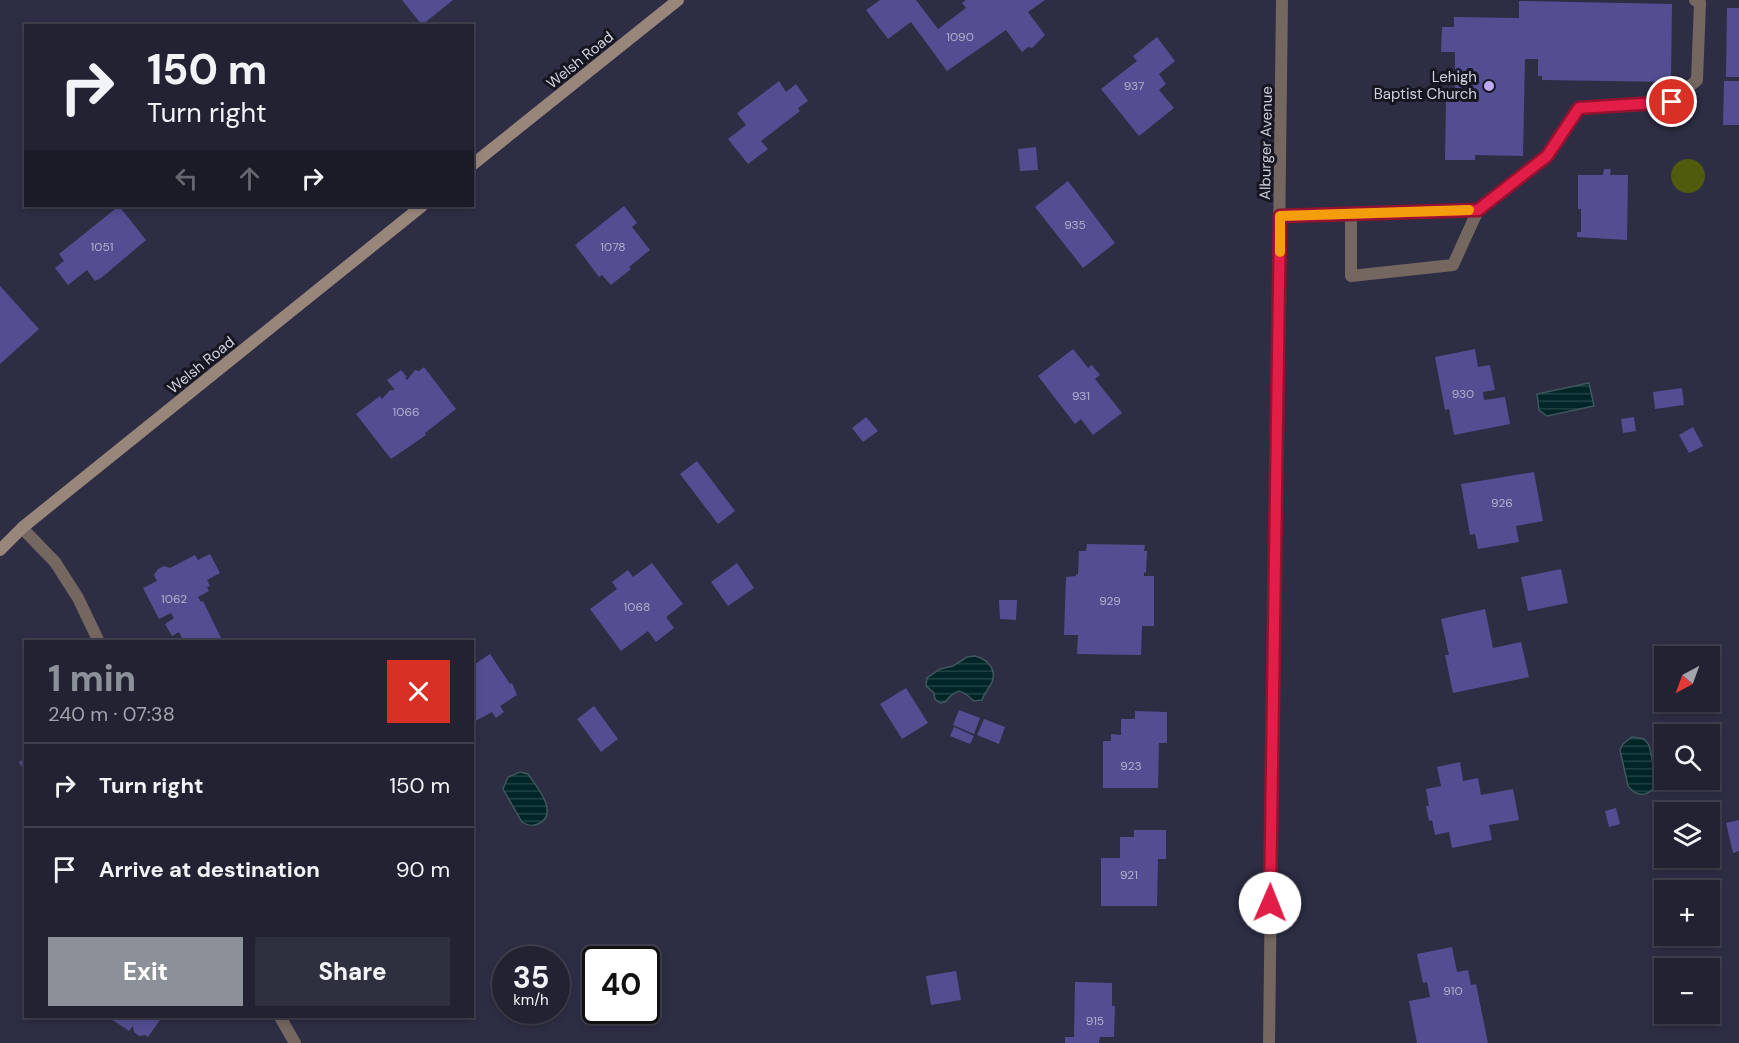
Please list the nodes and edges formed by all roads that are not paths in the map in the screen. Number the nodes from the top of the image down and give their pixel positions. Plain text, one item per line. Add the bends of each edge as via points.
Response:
1 (678, 0) edge
2 (1282, 0) edge
3 (1695, 0) edge
4 (474, 163) edge
5 (421, 207) edge
6 (1478, 210) junction
7 (1351, 214) junction
8 (1280, 216) junction
9 (22, 528) junction
10 (0, 550) edge
11 (98, 640) edge
12 (281, 1018) edge
13 (295, 1043) edge
14 (1269, 1043) edge

1 - 4 main road, Welsh Road
2 - 8 street, Alburger Avenue
3 - 6 street via 1700,3 1697,80 1672,102 1579,108 1547,156
5 - 9 main road, Welsh Road
6 - 7 street
6 - 7 street via 1453,265 1351,276
7 - 8 street
8 - 14 street, Alburger Avenue
9 - 10 main road, Welsh Road
9 - 11 street via 55,562
12 - 13 street

